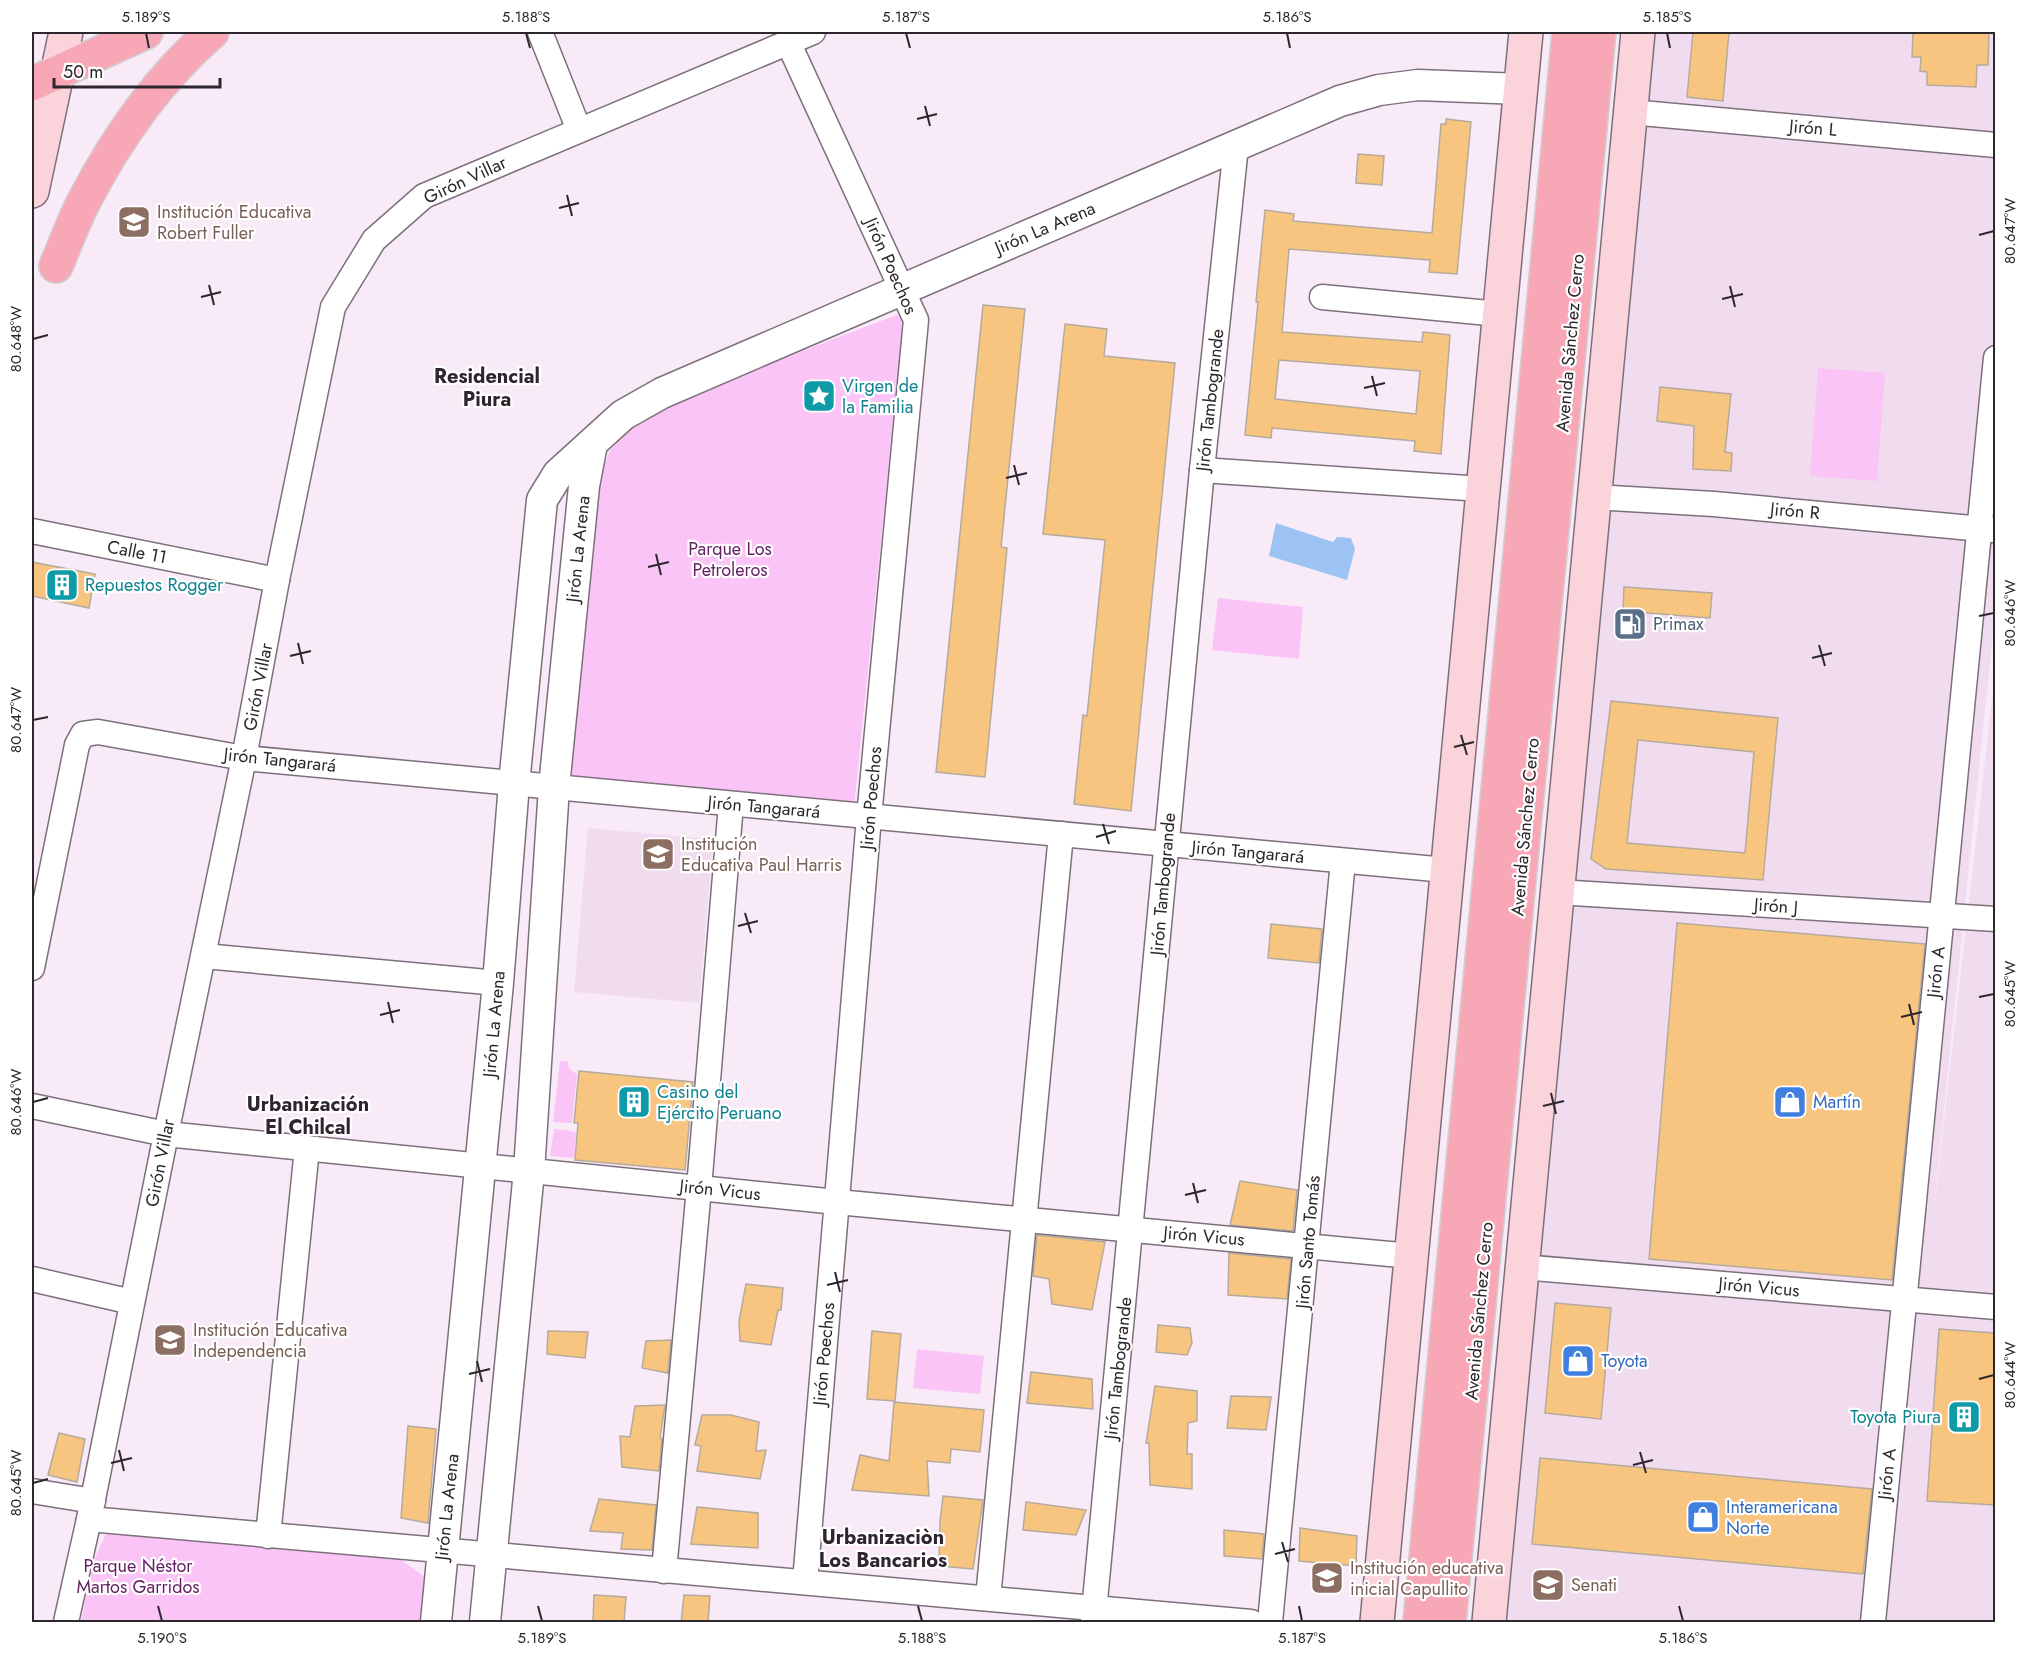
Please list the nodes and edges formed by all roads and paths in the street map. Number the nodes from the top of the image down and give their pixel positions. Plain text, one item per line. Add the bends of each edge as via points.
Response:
1 (66, 32) edge
2 (146, 32) edge
3 (212, 32) edge
4 (540, 32) edge
5 (813, 32) edge
6 (1526, 32) edge
7 (1569, 32) edge
8 (1599, 32) edge
9 (1638, 32) edge
10 (788, 42) junction
11 (45, 78) edge
12 (1521, 89) junction
13 (1630, 112) junction
14 (579, 130) junction
15 (1995, 145) edge
16 (1236, 146) junction
17 (32, 191) edge
18 (56, 266) dead end
19 (903, 290) junction
20 (1322, 297) dead end
21 (1499, 314) junction
22 (1995, 358) edge
23 (592, 444) junction
24 (1202, 470) junction
25 (1482, 489) junction
26 (1594, 497) junction
27 (1987, 529) edge
28 (32, 531) edge
29 (277, 580) junction
30 (244, 758) junction
31 (514, 784) junction
32 (554, 787) junction
33 (731, 804) junction
34 (869, 817) junction
35 (1061, 834) junction
36 (1167, 844) junction
37 (1343, 861) junction
38 (1446, 870) junction
39 (1557, 892) junction
40 (1941, 916) junction
41 (1995, 919) edge
42 (204, 956) junction
43 (32, 968) edge
44 (498, 983) junction
45 (32, 1106) edge
46 (166, 1134) junction
47 (307, 1148) junction
48 (480, 1166) junction
49 (530, 1171) junction
50 (699, 1188) junction
51 (837, 1202) junction
52 (1024, 1220) junction
53 (1131, 1230) junction
54 (1308, 1246) junction
55 (1411, 1256) junction
56 (1522, 1267) junction
57 (32, 1279) edge
58 (1904, 1299) junction
59 (132, 1302) junction
60 (1995, 1307) edge
61 (32, 1491) edge
62 (91, 1510) junction
63 (268, 1536) junction
64 (442, 1552) junction
65 (492, 1556) junction
66 (664, 1571) junction
67 (805, 1582) junction
68 (988, 1598) junction
69 (1094, 1616) edge
70 (66, 1623) edge
71 (436, 1623) edge
72 (485, 1623) edge
73 (1251, 1623) edge
74 (1270, 1623) edge
75 (1377, 1623) edge
76 (1420, 1623) edge
77 (1449, 1623) edge
78 (1489, 1623) edge
79 (1873, 1623) edge

1 - 11 main road
2 - 11 main road
3 - 18 main road via 154,92 115,146 82,204
4 - 14 street
5 - 10 street, Girón Villar
6 - 12 main road
7 - 76 main road, Avenida Sánchez Cerro
8 - 77 main road, Avenida Sánchez Cerro
9 - 13 main road, Avenida Sánchez Cerro
10 - 14 street, Girón Villar
10 - 19 street, Jirón Poechos
11 - 17 main road
12 - 16 street, Jirón La Arena via 1418,85 1379,90 1340,101
12 - 21 main road
13 - 15 street, Jirón L
13 - 26 main road, Avenida Sánchez Cerro
14 - 29 street, Girón Villar via 424,196 374,240 333,307
16 - 19 street, Jirón La Arena
16 - 24 street, Jirón Tambogrande
19 - 23 street, Jirón La Arena via 662,393 623,415
19 - 34 street, Jirón Poechos via 916,320
20 - 21 street
21 - 25 main road
22 - 27 street, Jirón A
23 - 31 street, Jirón La Arena via 558,474 542,500
23 - 32 street, Jirón La Arena via 583,496
24 - 25 street
24 - 36 street, Jirón Tambogrande
25 - 38 main road
26 - 27 street, Jirón R
26 - 39 main road, Avenida Sánchez Cerro
27 - 40 street, Jirón A
28 - 29 street, Calle 11
29 - 30 street, Girón Villar
30 - 31 street, Jirón Tangarará
30 - 42 street, Girón Villar
30 - 43 street, Jirón Tangarará via 98,732 83,734 77,745
31 - 32 street, Jirón Tangarará
31 - 44 street, Jirón La Arena
32 - 33 street, Jirón Tangarará
32 - 49 street, Jirón La Arena
33 - 34 street, Jirón Tangarará
33 - 50 street
34 - 35 street, Jirón Tangarará
34 - 51 street, Jirón Poechos
35 - 36 street, Jirón Tangarará
35 - 52 street
36 - 37 street, Jirón Tangarará
36 - 53 street, Jirón Tambogrande
37 - 38 street, Jirón Tangarará
37 - 54 street, Jirón Santo Tomás
38 - 55 main road
39 - 40 street, Jirón J
39 - 56 main road, Avenida Sánchez Cerro
40 - 41 street, Jirón J
40 - 58 street, Jirón A
42 - 44 street
42 - 46 street, Girón Villar
44 - 48 street, Jirón La Arena
45 - 46 street, Jirón Vicus
46 - 47 street, Jirón Vicus
46 - 59 street, Girón Villar
47 - 48 street, Jirón Vicus
47 - 63 street
48 - 49 street, Jirón Vicus
48 - 64 street, Jirón La Arena
49 - 50 street, Jirón Vicus
49 - 65 street, Jirón La Arena
50 - 51 street, Jirón Vicus
50 - 66 street
51 - 52 street, Jirón Vicus
51 - 67 street, Jirón Poechos
52 - 53 street, Jirón Vicus
52 - 68 street
53 - 54 street, Jirón Vicus
53 - 69 street, Jirón Tambogrande
54 - 55 street, Jirón Vicus
54 - 74 street, Jirón Santo Tomás
55 - 75 main road
56 - 58 street, Jirón Vicus
56 - 78 main road, Avenida Sánchez Cerro
57 - 59 street
58 - 60 street, Jirón Vicus
58 - 79 street, Jirón A
59 - 62 street, Girón Villar
61 - 62 street
62 - 63 street
62 - 70 street, Girón Villar
63 - 64 street
64 - 65 street
64 - 71 street, Jirón La Arena
65 - 66 street
65 - 72 street, Jirón La Arena
66 - 67 street
67 - 68 street
68 - 69 street
69 - 73 street

